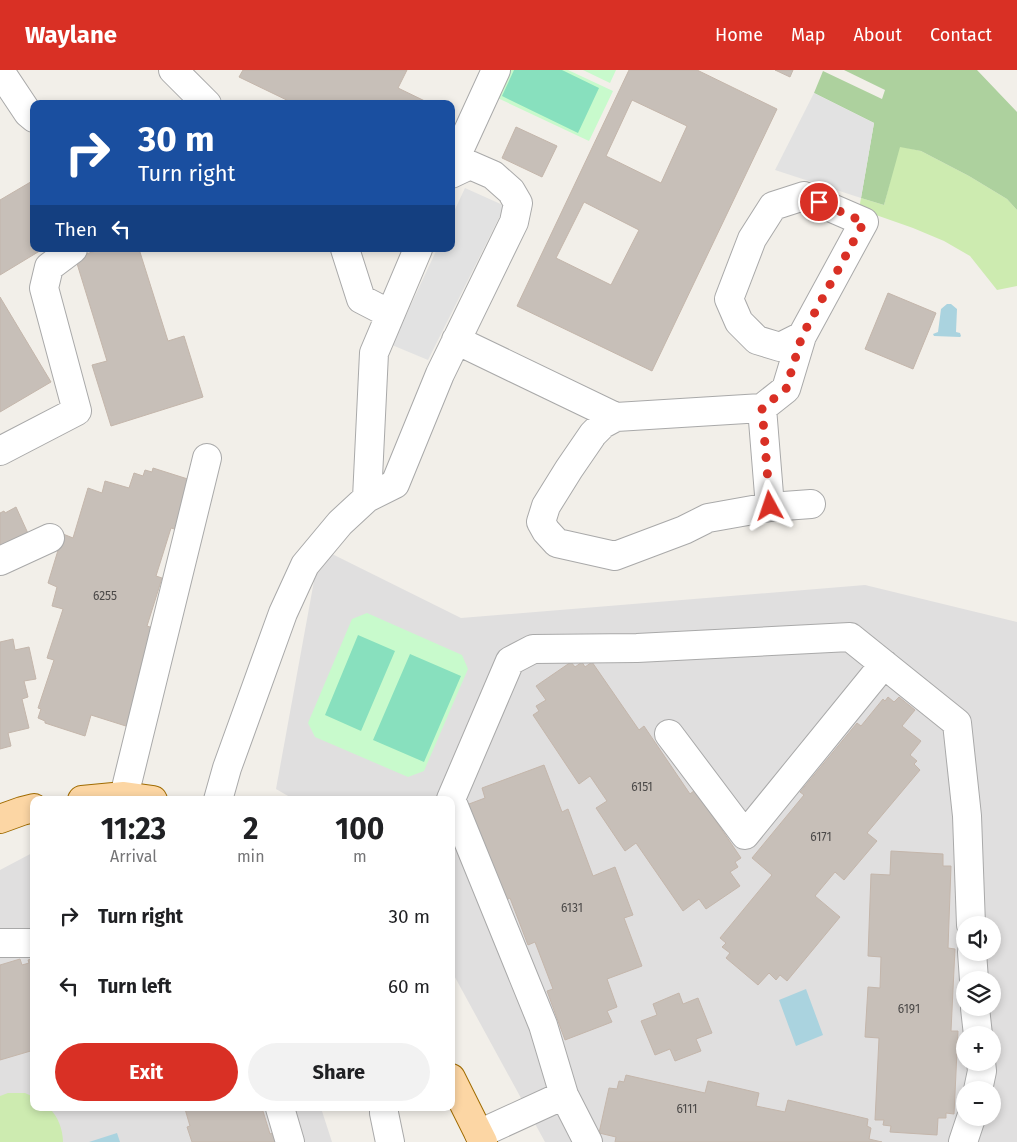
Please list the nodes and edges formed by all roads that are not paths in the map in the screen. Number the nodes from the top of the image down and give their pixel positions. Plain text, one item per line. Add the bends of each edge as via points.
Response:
1 (173, 70) edge
2 (496, 70) edge
3 (0, 71) edge
4 (203, 100) edge
5 (30, 115) edge
6 (455, 159) edge
7 (455, 172) edge
8 (69, 252) edge
9 (346, 252) edge
10 (417, 252) edge
11 (390, 314) junction
12 (802, 336) junction
13 (456, 340) junction
14 (762, 408) junction
15 (616, 417) junction
16 (0, 451) edge
17 (207, 458) dead end
18 (367, 498) junction
19 (811, 504) dead end
20 (770, 506) junction
21 (50, 538) dead end
22 (0, 561) edge
23 (884, 664) junction
24 (669, 734) dead end
25 (124, 796) edge
26 (219, 796) edge
27 (452, 796) edge
28 (30, 809) edge
29 (455, 809) edge
30 (0, 818) edge
31 (971, 916) edge
32 (0, 943) edge
33 (30, 943) edge
34 (455, 1086) edge
35 (564, 1095) junction
36 (281, 1111) edge
37 (384, 1111) edge
38 (968, 1126) edge
39 (481, 1138) edge
40 (290, 1142) edge
41 (390, 1142) edge
42 (588, 1142) edge
43 (963, 1142) edge

1 - 4 lane
2 - 6 lane
3 - 5 lane
7 - 13 lane via 470,165 493,175 511,191 518,203 514,222
8 - 16 lane via 49,267 44,288 77,412
9 - 11 lane via 361,299
10 - 11 lane
11 - 18 lane via 374,353
12 - 12 lane via 864,222 804,196 773,206 752,239 729,299 739,322 757,340 780,347
12 - 14 lane via 786,389
13 - 15 lane
13 - 18 lane via 395,484
14 - 15 lane
14 - 20 lane
15 - 20 lane via 593,434 546,506 541,522 557,542 615,556 708,518
17 - 25 lane
18 - 26 lane via 305,565 284,613
19 - 20 lane
21 - 22 lane
23 - 24 lane via 745,835
23 - 27 lane via 850,637 637,648 533,649 510,661
23 - 31 lane via 957,723 967,816
28 - 30 main road
29 - 35 lane via 542,1025
32 - 33 lane
34 - 39 main road
35 - 39 lane
35 - 42 lane
36 - 40 lane
37 - 41 lane
38 - 43 lane

